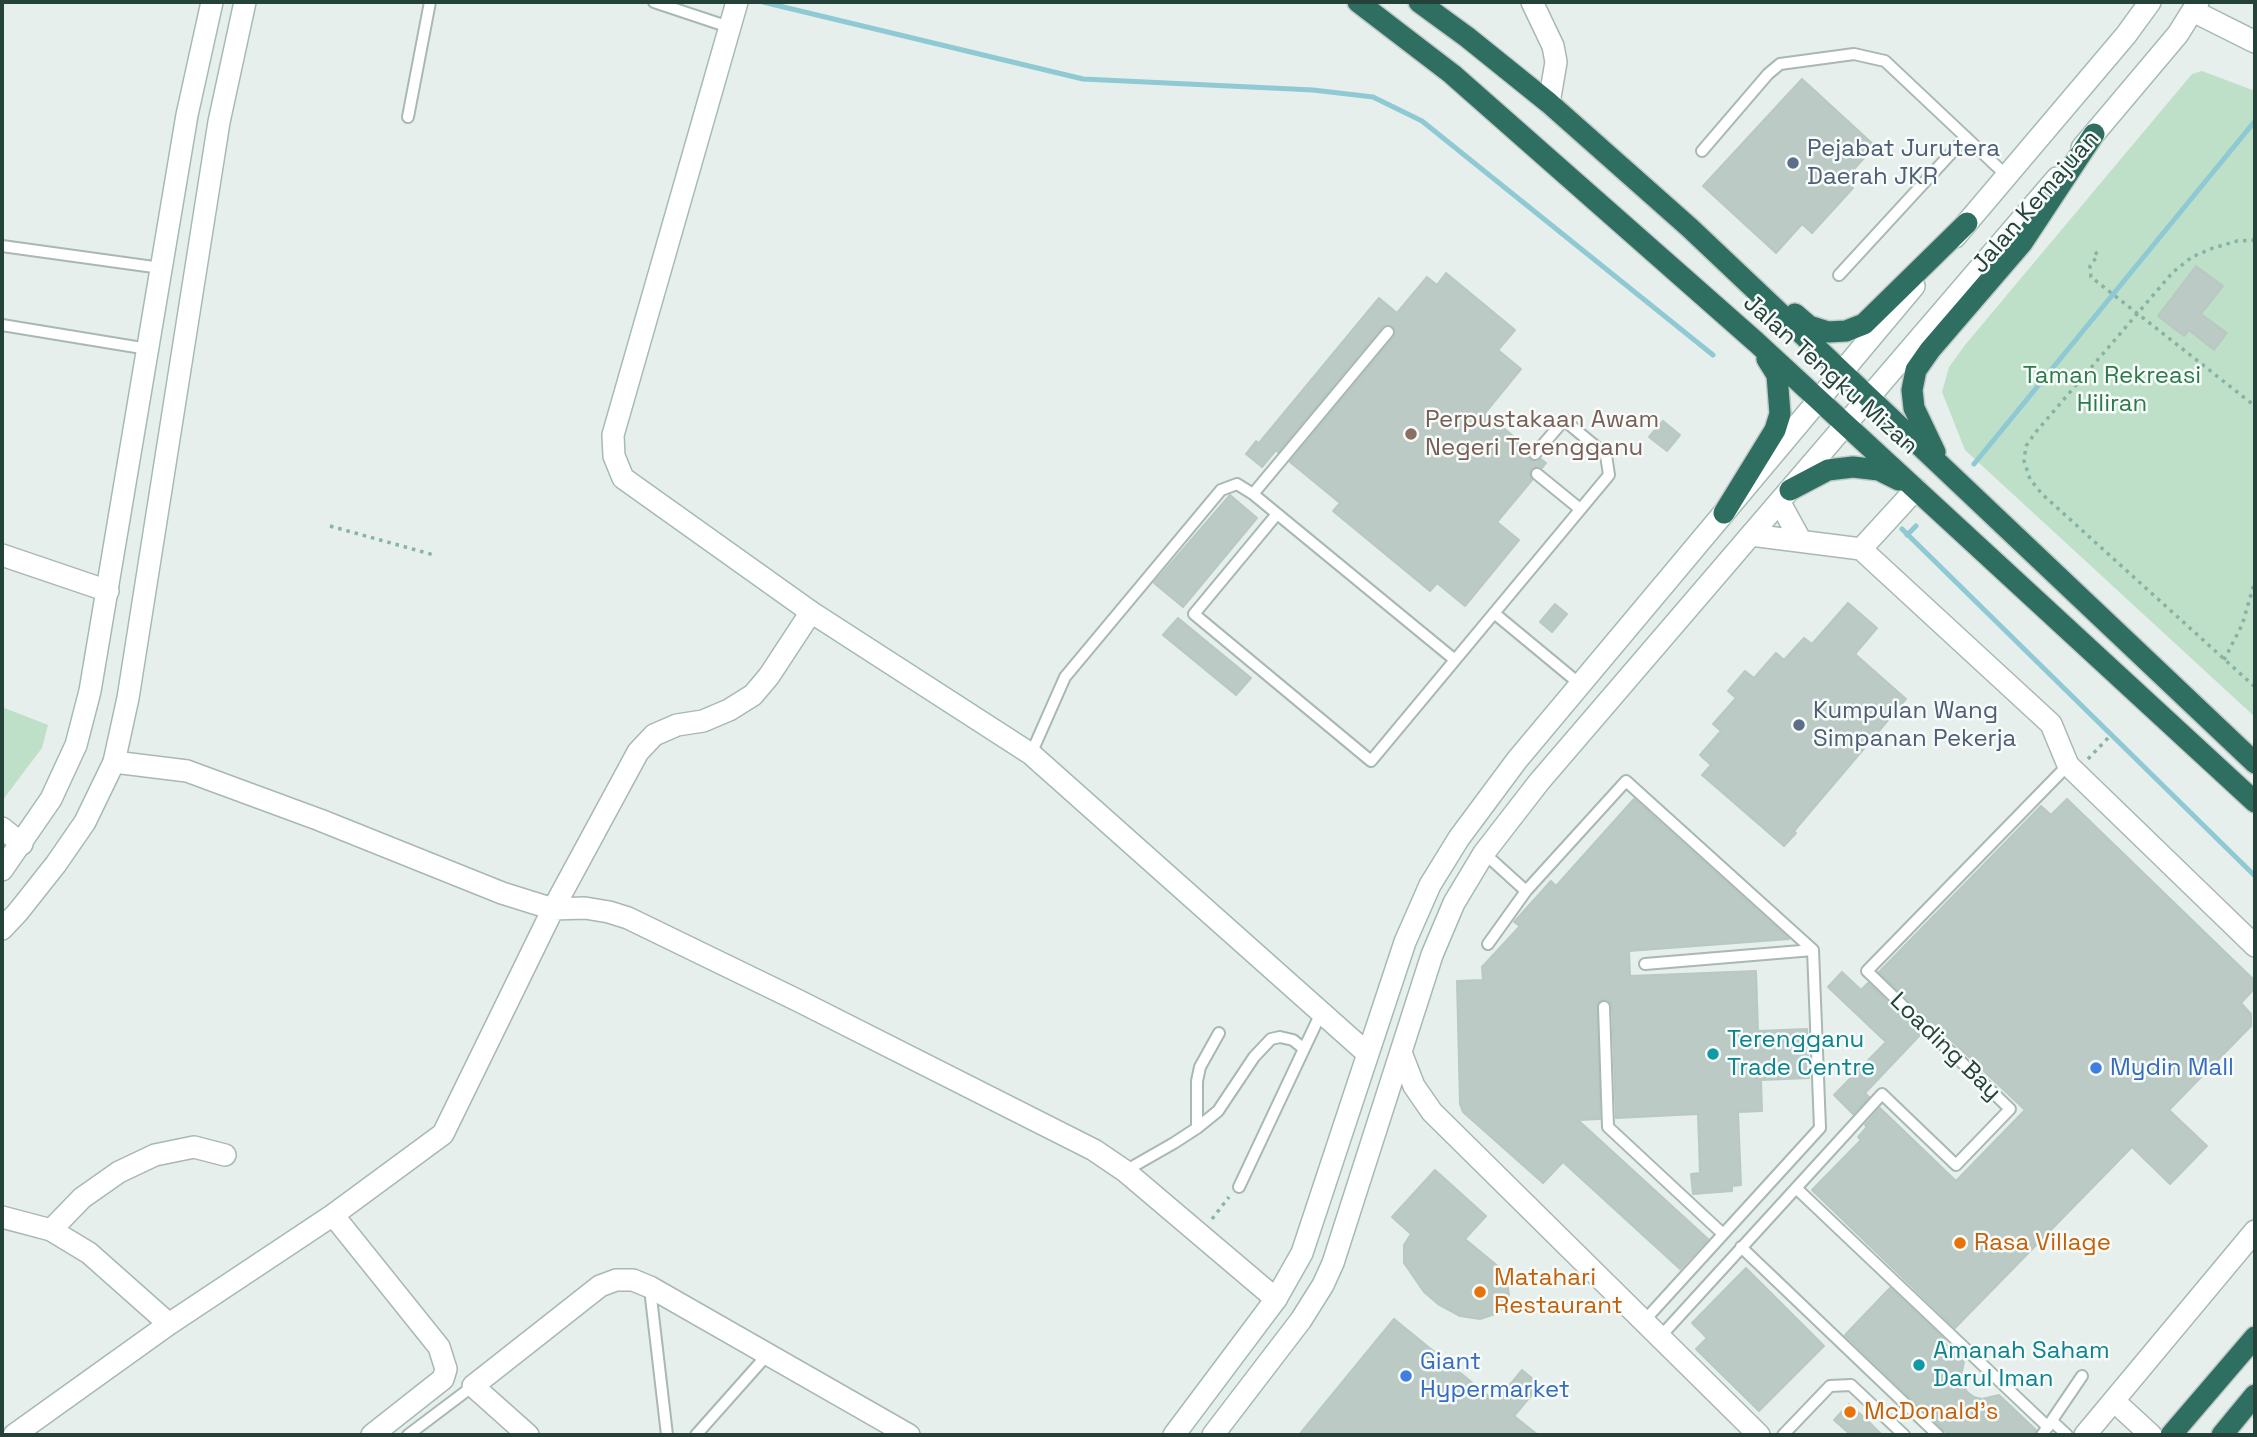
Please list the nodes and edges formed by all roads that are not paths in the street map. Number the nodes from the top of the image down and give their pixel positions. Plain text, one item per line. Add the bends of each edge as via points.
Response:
1 (212, 2) edge
2 (244, 2) edge
3 (430, 2) edge
4 (654, 2) edge
5 (1358, 2) edge
6 (1419, 2) edge
7 (1532, 2) edge
8 (2150, 2) edge
9 (2196, 7) edge
10 (732, 17) edge
11 (2255, 42) edge
12 (1549, 103) junction
13 (408, 117) dead end
14 (2094, 134) junction
15 (1966, 137) junction
16 (1702, 151) dead end
17 (2007, 176) junction
18 (1967, 223) junction
19 (1690, 228) junction
20 (2, 246) edge
21 (161, 268) junction
22 (1839, 275) dead end
23 (2, 325) edge
24 (1388, 332) dead end
25 (1756, 342) junction
26 (148, 349) junction
27 (1841, 372) junction
28 (1867, 397) junction
29 (1819, 400) junction
30 (1845, 424) junction
31 (1535, 454) dead end
32 (1537, 474) dead end
33 (1951, 477) junction
34 (1916, 489) junction
35 (1253, 494) junction
36 (1785, 496) junction
37 (1580, 509) junction
38 (1724, 513) junction
39 (1278, 514) junction
40 (1751, 535) junction
41 (1801, 541) junction
42 (1861, 549) junction
43 (2, 555) edge
44 (108, 591) junction
45 (811, 612) junction
46 (1494, 613) junction
47 (1455, 660) junction
48 (1581, 685) junction
49 (1031, 754) junction
50 (114, 762) junction
51 (2255, 763) edge
52 (2072, 769) junction
53 (2255, 802) edge
54 (2, 828) edge
55 (22, 844) junction
56 (1484, 853) junction
57 (2, 870) edge
58 (1526, 891) junction
59 (553, 909) junction
60 (2, 929) edge
61 (1488, 944) dead end
62 (2255, 946) edge
63 (1813, 950) junction
64 (1645, 964) dead end
65 (1604, 1007) dead end
66 (1321, 1013) junction
67 (1219, 1033) dead end
68 (1304, 1049) junction
69 (1367, 1054) junction
70 (1402, 1055) junction
71 (1198, 1128) junction
72 (225, 1155) dead end
73 (1125, 1171) junction
74 (1239, 1187) road end
75 (1796, 1188) junction
76 (333, 1215) junction
77 (2, 1217) edge
78 (51, 1230) junction
79 (2255, 1231) edge
80 (1723, 1234) junction
81 (1741, 1247) junction
82 (650, 1287) junction
83 (1276, 1299) junction
84 (1643, 1321) junction
85 (169, 1324) junction
86 (1660, 1337) junction
87 (2255, 1337) edge
88 (768, 1354) junction
89 (2082, 1376) dead end
90 (473, 1386) junction
91 (2255, 1395) edge
92 (2114, 1401) junction
93 (2047, 1428) edge
94 (14, 1435) edge
95 (372, 1435) edge
96 (408, 1435) edge
97 (527, 1435) edge
98 (667, 1435) edge
99 (696, 1435) edge
100 (909, 1435) edge
101 (1174, 1435) edge
102 (1213, 1435) edge
103 (1759, 1435) edge
104 (1783, 1435) edge
105 (1904, 1435) edge
106 (1938, 1435) edge
107 (2067, 1435) edge
108 (2085, 1435) edge
109 (2151, 1435) edge
110 (2171, 1435) edge
111 (2222, 1435) edge

1 - 21 street
2 - 50 street via 219,121
3 - 13 lane
4 - 10 lane
5 - 25 highway, Jalan Tengku Mizan via 1452,74
6 - 12 highway, Jalan Tengku Mizan
7 - 12 street via 1556,62
8 - 17 street, Jalan Kemajuan
9 - 11 street
9 - 14 street, Jalan Kemajuan
10 - 45 street via 613,435 614,456 623,478
12 - 19 highway, Jalan Tengku Mizan
14 - 28 street, Jalan Kemajuan
14 - 33 highway via 2022,243 1916,370 1914,408
15 - 16 lane via 1885,61 1854,54 1780,64
15 - 17 lane
15 - 22 lane
17 - 18 street, Jalan Kemajuan
18 - 19 highway via 1864,324 1828,332 1809,326
18 - 27 street, Jalan Kemajuan
19 - 27 highway, Jalan Tengku Mizan
20 - 21 lane
21 - 26 street
23 - 26 lane
24 - 35 lane
25 - 29 highway, Jalan Tengku Mizan
25 - 38 highway via 1777,374 1780,414 1775,430
26 - 44 street
27 - 28 highway, Jalan Tengku Mizan
27 - 29 street, Jalan Kemajuan
28 - 30 street, Jalan Kemajuan
28 - 33 highway, Jalan Tengku Mizan
29 - 30 highway, Jalan Tengku Mizan
29 - 38 street, Jalan Kemajuan
30 - 34 highway, Jalan Tengku Mizan
30 - 36 street, Jalan Kemajuan
31 - 37 lane via 1564,419 1606,454 1609,475
32 - 37 lane
33 - 51 highway, Jalan Tengku Mizan
34 - 36 highway via 1879,470 1853,467 1828,470
34 - 42 street
34 - 53 highway, Jalan Tengku Mizan
35 - 39 lane
35 - 49 lane via 1237,484 1221,490 1065,677
36 - 40 street, Jalan Kemajuan
36 - 41 street
37 - 46 lane
38 - 48 street, Jalan Kemajuan
39 - 47 lane
39 - 47 lane via 1194,614 1360,752 1371,761
40 - 41 street
40 - 56 street, Jalan Kemajuan via 1539,782
41 - 42 street
42 - 52 street via 2051,724
43 - 44 street
44 - 55 street via 76,745 51,799
45 - 49 street
45 - 59 street via 753,695 729,710 654,735 638,752
46 - 47 lane
46 - 48 lane
48 - 69 street, Jalan Kemajuan via 1517,760 1430,885 1405,942
49 - 66 street
50 - 59 street via 187,771
50 - 60 street via 85,822
52 - 62 street
52 - 75 lane, Loading Bay via 1867,971 2010,1109 1956,1165 1882,1094
54 - 55 street
55 - 57 street
56 - 58 lane
56 - 70 street, Jalan Kemajuan via 1454,903 1432,956
58 - 61 lane
58 - 63 lane via 1626,781
59 - 73 street via 586,908 628,918 1082,1144
59 - 76 street via 443,1134
63 - 64 lane
63 - 80 lane via 1820,1128
65 - 80 lane via 1608,1127
66 - 68 lane
66 - 69 street
67 - 71 lane via 1200,1067
68 - 71 lane via 1293,1040 1271,1039 1218,1111
68 - 74 lane
69 - 83 street, Jalan Kemajuan via 1302,1253
70 - 84 street via 1414,1086 1433,1112
70 - 102 street, Jalan Kemajuan via 1334,1263 1301,1320
71 - 73 lane
72 - 78 street via 194,1147 155,1155 119,1172 82,1198
73 - 83 street
75 - 81 lane
75 - 93 lane
76 - 85 street
76 - 95 street via 439,1347 446,1369 443,1379
77 - 78 street
78 - 85 street via 89,1253
79 - 92 street
80 - 84 lane
81 - 86 lane
81 - 106 lane
82 - 88 street
82 - 90 street via 633,1280 600,1286
82 - 98 lane
83 - 101 street, Jalan Kemajuan
84 - 86 street
85 - 94 street
86 - 103 street
87 - 110 highway
88 - 99 lane
88 - 100 street
89 - 93 lane
90 - 96 lane
90 - 97 street
91 - 111 highway
92 - 108 street
92 - 109 street
93 - 107 lane
104 - 105 lane via 1830,1386 1851,1385

